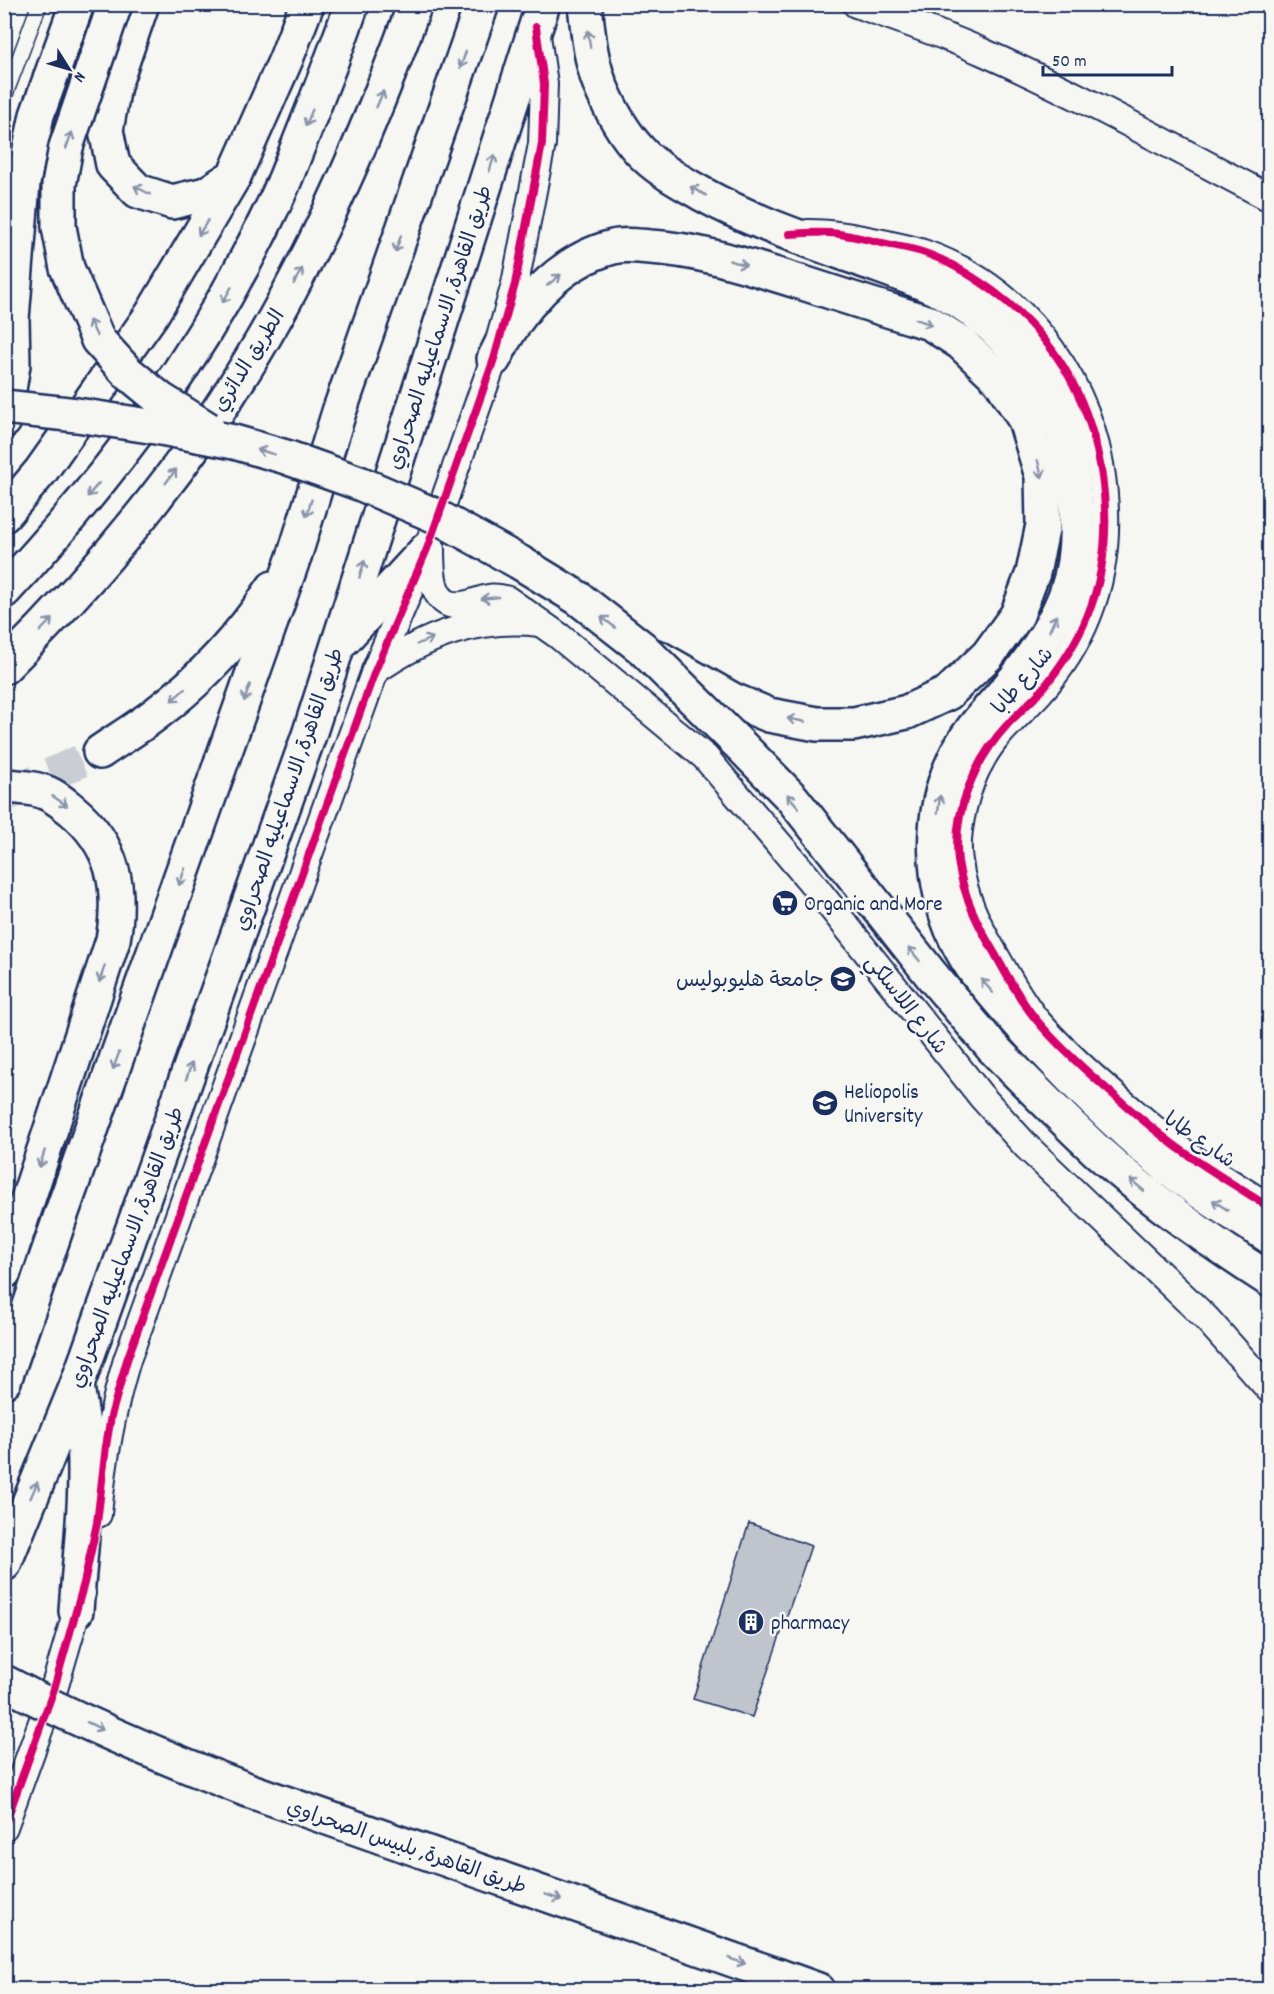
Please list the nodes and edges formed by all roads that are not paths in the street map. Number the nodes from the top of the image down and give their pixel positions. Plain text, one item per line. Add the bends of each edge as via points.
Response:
1 (77, 4) edge
2 (115, 4) edge
3 (142, 4) edge
4 (307, 4) edge
5 (352, 4) edge
6 (415, 4) edge
7 (483, 4) edge
8 (585, 4) edge
9 (856, 4) edge
10 (540, 16) edge
11 (234, 176) junction
12 (1269, 198) edge
13 (494, 359) junction
14 (4, 408) edge
15 (4, 421) edge
16 (234, 442) junction
17 (4, 515) edge
18 (429, 544) junction
19 (295, 554) junction
20 (4, 591) edge
21 (541, 623) junction
22 (339, 645) junction
23 (642, 648) junction
24 (4, 667) edge
25 (375, 670) junction
26 (100, 752) tunnel mouth
27 (4, 786) edge
28 (1167, 1153) junction
29 (1269, 1208) edge
30 (1269, 1237) edge
31 (4, 1272) edge
32 (1269, 1281) edge
33 (4, 1381) edge
34 (77, 1385) junction
35 (1269, 1390) edge
36 (4, 1564) edge
37 (76, 1611) junction
38 (4, 1682) edge
39 (4, 1827) edge
40 (792, 1983) edge
41 (818, 1989) edge

1 - 15 highway via 37,115 23,183 12,319 13,365
16 -> 2 highway, bridge via 196,423 127,372 98,340 67,268 59,227 64,156
11 -> 3 highway via 206,194 172,202 138,191 113,165 106,130 114,86
4 - 11 highway
5 -> 20 highway via 273,207 237,277 153,412 105,476
24 -> 6 highway, الطريق الدائري via 45,627 140,518 262,340 309,256 350,170
7 -> 19 highway via 339,412
28 -> 8 highway via 1042,1047 974,971 943,903 936,867 941,793 955,756 974,726 1048,634 1067,590 1074,555 1072,472 1052,405 1030,367 990,325 945,293 721,204 646,157 622,127 602,92
9 - 12 street via 1025,71
10 - 13 street via 542,144 515,284
22 -> 10 highway, طريق القاهرة, الاسماعيليه الصحراوي
11 -> 17 highway via 152,314 41,471
13 - 18 street
13 -> 23 highway, bridge via 524,308 552,280 598,252 639,246 687,250 930,323 961,343 1000,380 1025,420 1042,476 1042,525 1033,573 1017,615 988,655 948,693 907,712 854,724 816,724 769,715 733,700
14 - 16 highway, bridge via 88,416
23 -> 16 highway, bridge via 578,598 436,516 359,483
21 -> 18 street, شارع اللاسلكي via 499,597 465,605 444,600 432,582
18 - 22 highway
18 - 25 street
19 -> 26 highway via 257,612 211,666 158,712
19 -> 33 highway
25 -> 21 street via 416,645 461,628 501,621
21 - 35 street, شارع اللاسلكي via 705,757 823,896 981,1096 1026,1146 1206,1318
34 -> 22 highway, طريق القاهرة, الاسماعيليه الصحراوي
32 -> 23 highway, bridge via 1204,1237 1123,1173 1047,1104 925,968 792,798
25 - 37 street via 127,1360 111,1416 97,1523
27 -> 31 highway via 41,790 89,825 113,869 117,892 113,940
28 - 29 street, شارع طابا
30 -> 28 highway via 1213,1200
36 -> 34 highway, طريق القاهرة, الاسماعيليه الصحراوي
34 - 37 highway via 83,1428 84,1495
37 - 39 street via 54,1689
38 -> 40 highway, طريق القاهرة, بلبيس الصحراوي, bridge via 97,1728 248,1790
40 - 41 highway, طريق القاهرة, بلبيس الصحراوي

